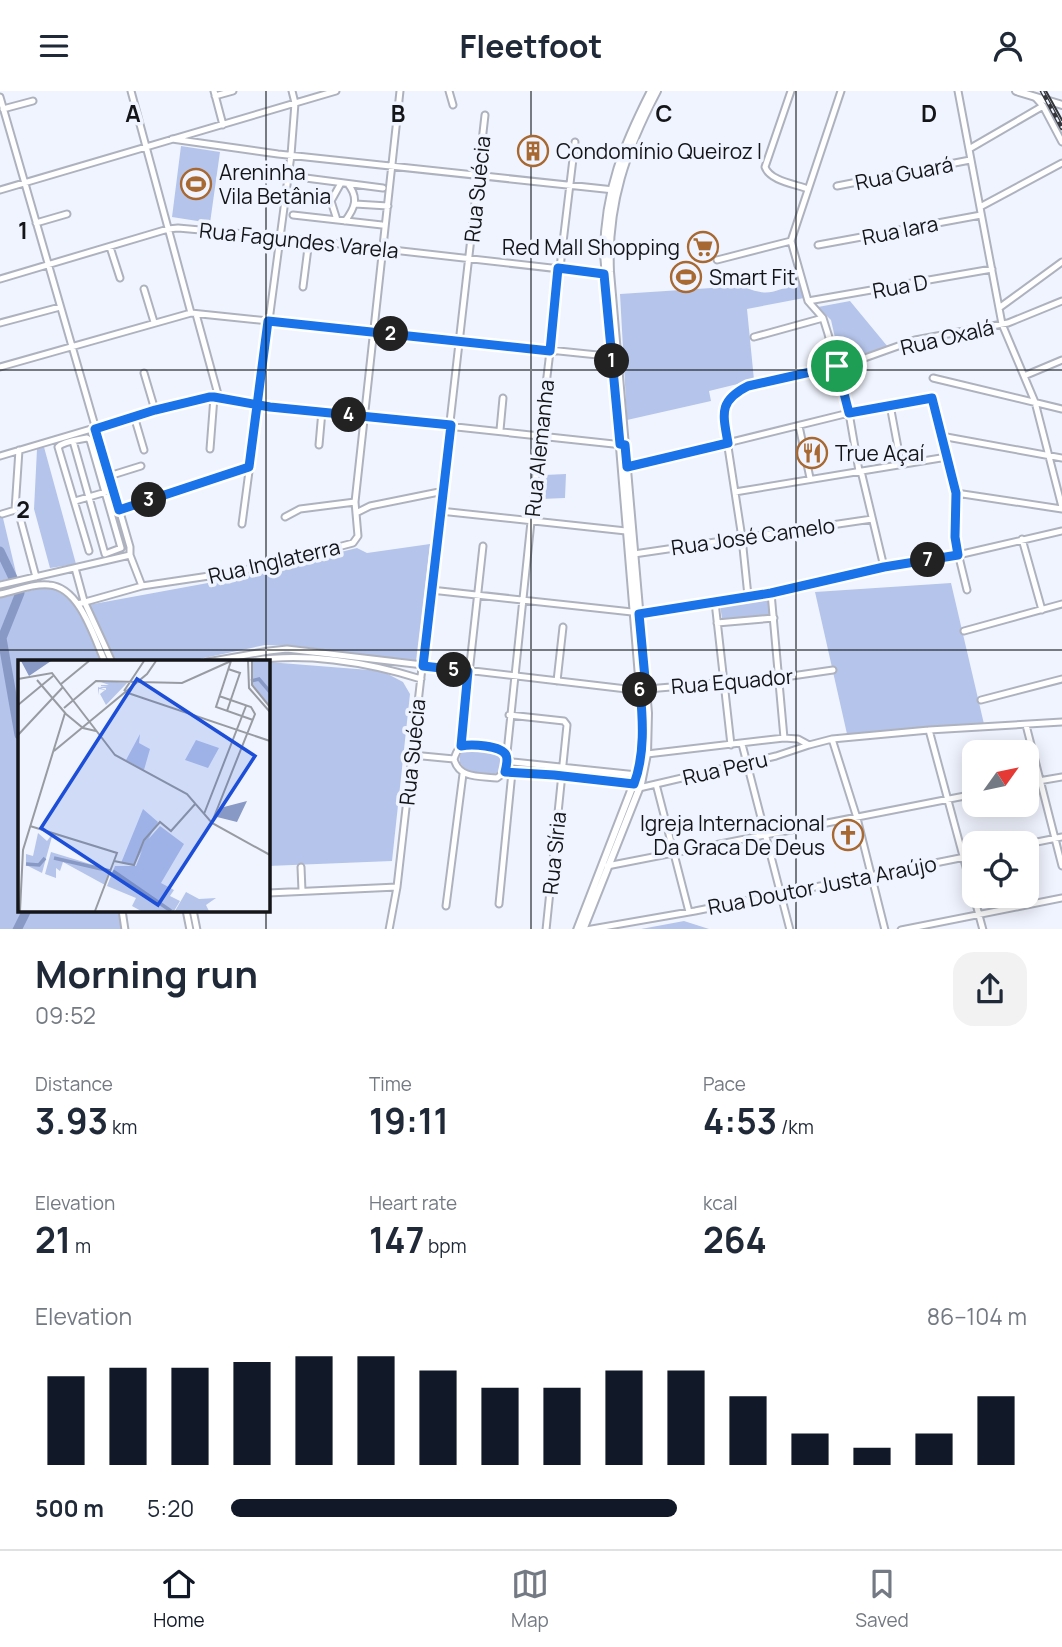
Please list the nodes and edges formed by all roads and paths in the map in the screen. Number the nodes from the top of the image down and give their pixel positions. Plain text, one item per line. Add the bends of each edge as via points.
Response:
1 (131, 91) edge
2 (233, 91) edge
3 (292, 91) edge
4 (336, 91) edge
5 (400, 91) edge
6 (449, 91) edge
7 (650, 91) edge
8 (657, 91) edge
9 (791, 91) edge
10 (841, 91) edge
11 (958, 91) edge
12 (1016, 91) edge
13 (214, 94) edge
14 (1032, 94) edge
15 (0, 97) edge
16 (33, 101) dead end
17 (295, 103) junction
18 (453, 105) dead end
19 (1043, 106) junction
20 (1061, 106) edge
21 (3, 109) junction
22 (485, 115) dead end
23 (223, 125) junction
24 (186, 138) junction
25 (575, 142) dead end
26 (1062, 142) edge
27 (146, 146) junction
28 (969, 149) junction
29 (291, 155) junction
30 (971, 160) junction
31 (1062, 163) edge
32 (392, 166) junction
33 (478, 175) junction
34 (298, 177) dead end
35 (24, 183) junction
36 (344, 183) junction
37 (569, 185) junction
38 (837, 186) dead end
39 (383, 188) dead end
40 (808, 188) junction
41 (0, 190) edge
42 (614, 190) junction
43 (355, 204) junction
44 (388, 206) junction
45 (979, 207) junction
46 (67, 214) dead end
47 (293, 215) dead end
48 (981, 215) junction
49 (337, 220) junction
50 (345, 221) junction
51 (36, 223) junction
52 (382, 225) dead end
53 (168, 229) junction
54 (278, 237) junction
55 (309, 240) junction
56 (791, 241) junction
57 (818, 245) dead end
58 (110, 247) junction
59 (383, 249) junction
60 (470, 259) junction
61 (717, 260) dead end
62 (1062, 262) edge
63 (48, 266) junction
64 (558, 268) junction
65 (992, 269) junction
66 (604, 274) junction
67 (120, 278) dead end
68 (0, 279) edge
69 (303, 287) dead end
70 (144, 289) dead end
71 (808, 301) junction
72 (1062, 301) edge
73 (60, 307) junction
74 (999, 308) junction
75 (194, 313) junction
76 (823, 318) junction
77 (268, 321) junction
78 (154, 322) junction
79 (0, 323) edge
80 (1002, 324) junction
81 (375, 333) junction
82 (754, 337) dead end
83 (460, 342) junction
84 (71, 348) junction
85 (550, 351) junction
86 (615, 357) junction
87 (1062, 361) edge
88 (837, 366) junction
89 (0, 367) edge
90 (144, 373) dead end
91 (1024, 376) junction
92 (933, 378) dead end
93 (217, 398) junction
94 (503, 398) dead end
95 (1035, 402) junction
96 (256, 404) junction
97 (890, 405) junction
98 (1062, 409) edge
99 (155, 410) junction
100 (322, 411) junction
101 (849, 413) junction
102 (134, 416) junction
103 (366, 417) junction
104 (451, 425) junction
105 (799, 426) junction
106 (95, 429) junction
107 (500, 430) junction
108 (540, 435) junction
109 (942, 436) junction
110 (73, 441) junction
111 (728, 443) junction
112 (319, 445) dead end
113 (623, 445) junction
114 (210, 449) dead end
115 (19, 450) junction
116 (144, 450) dead end
117 (1048, 455) junction
118 (0, 456) edge
119 (947, 457) junction
120 (1062, 458) edge
121 (901, 464) junction
122 (141, 466) dead end
123 (249, 467) junction
124 (625, 468) junction
125 (860, 471) junction
126 (109, 476) junction
127 (810, 478) junction
128 (113, 490) junction
129 (444, 491) junction
130 (105, 492) junction
131 (735, 492) junction
132 (956, 493) junction
133 (90, 497) junction
134 (75, 501) junction
135 (355, 502) junction
136 (1062, 508) edge
137 (119, 510) junction
138 (440, 511) junction
139 (356, 513) junction
140 (2, 514) dead end
141 (19, 515) dead end
142 (285, 517) dead end
143 (872, 519) junction
144 (531, 521) junction
145 (242, 524) dead end
146 (626, 531) junction
147 (1062, 531) edge
148 (742, 538) junction
149 (1022, 539) junction
150 (483, 546) dead end
151 (89, 551) dead end
152 (634, 554) junction
153 (130, 555) junction
154 (958, 555) junction
155 (884, 567) junction
156 (75, 569) junction
157 (963, 576) junction
158 (36, 577) junction
159 (954, 578) dead end
160 (0, 585) edge
161 (142, 586) junction
162 (431, 590) junction
163 (967, 590) dead end
164 (771, 593) junction
165 (0, 594) edge
166 (478, 595) junction
167 (748, 596) junction
168 (522, 600) junction
169 (81, 602) junction
170 (715, 602) junction
171 (1062, 604) edge
172 (1042, 610) junction
173 (636, 613) junction
174 (774, 618) junction
175 (717, 623) junction
176 (564, 627) dead end
177 (964, 631) dead end
178 (104, 660) edge
179 (111, 660) edge
180 (217, 660) edge
181 (258, 660) edge
182 (405, 663) junction
183 (423, 666) junction
184 (833, 670) dead end
185 (468, 671) junction
186 (404, 674) junction
187 (514, 677) junction
188 (778, 678) junction
189 (421, 679) junction
190 (1062, 679) edge
191 (557, 681) junction
192 (722, 683) junction
193 (643, 690) junction
194 (981, 700) dead end
195 (509, 715) junction
196 (1062, 722) edge
197 (1026, 725) junction
198 (929, 730) junction
199 (784, 738) junction
200 (832, 739) junction
201 (1029, 740) edge
202 (741, 744) junction
203 (731, 745) junction
204 (809, 745) junction
205 (461, 746) junction
206 (647, 754) junction
207 (412, 755) junction
208 (507, 757) junction
209 (454, 759) junction
210 (746, 762) junction
211 (563, 768) junction
212 (509, 772) junction
213 (463, 773) junction
214 (613, 773) junction
215 (637, 775) junction
216 (562, 776) junction
217 (1062, 777) edge
218 (612, 781) junction
219 (1040, 781) edge
220 (656, 784) junction
221 (1040, 785) edge
222 (636, 786) junction
223 (962, 796) edge
224 (947, 799) junction
225 (857, 818) junction
226 (766, 835) junction
227 (1062, 837) edge
228 (1054, 838) junction
229 (1039, 841) edge
230 (962, 850) edge
231 (673, 853) junction
232 (962, 857) edge
233 (603, 866) junction
234 (1062, 866) edge
235 (301, 867) dead end
236 (872, 875) junction
237 (397, 887) junction
238 (302, 891) junction
239 (270, 893) edge
240 (780, 894) junction
241 (1062, 898) edge
242 (499, 904) dead end
243 (446, 906) dead end
244 (978, 908) edge
245 (689, 912) junction
246 (979, 913) junction
247 (389, 929) edge
248 (546, 929) edge
249 (577, 929) edge
250 (584, 929) edge
251 (790, 929) edge
252 (885, 929) edge
253 (901, 929) edge
254 (984, 929) edge

1 - 27 street
2 - 13 street
3 - 17 street
4 - 17 street
5 - 32 street, Rua Inglaterra
6 - 18 street
7 - 42 main road via 627,139
8 - 42 main road
9 - 40 street via 765,167 772,176
10 - 40 street
11 - 28 street
12 - 14 main road
13 - 23 street
14 - 19 street
14 - 20 main road
15 - 21 street
16 - 21 street
17 - 23 street
17 - 29 street
19 - 26 street
19 - 28 street, Rua Guará
21 - 35 street
22 - 33 street, Rua Suécia
23 - 24 street
24 - 27 street
24 - 29 street
25 - 37 street, Rua Alemanha
27 - 35 street
27 - 53 street
28 - 30 street
29 - 32 street
29 - 54 street
30 - 38 street, Rua Guará
30 - 45 street
31 - 45 street
32 - 33 street
32 - 44 street, Rua Inglaterra
33 - 37 street
33 - 60 street, Rua Suécia
34 - 36 street
35 - 41 street
35 - 51 street
36 - 39 street
36 - 43 street
36 - 49 street via 331,201
37 - 42 street
37 - 64 street, Rua Alemanha
40 - 56 street
42 - 66 main road via 604,231
42 - 86 main road via 610,263
43 - 44 street
43 - 50 street
44 - 59 street, Rua Inglaterra
45 - 48 street
46 - 51 street
47 - 49 street
48 - 57 street, Rua Iara
48 - 65 street
49 - 50 street
50 - 52 street
51 - 63 street
53 - 54 street, Rua Fagundes Varela
53 - 58 street, Rua Fagundes Varela
53 - 75 street
54 - 55 street, Rua Fagundes Varela
54 - 77 street
55 - 59 street, Rua Fagundes Varela
55 - 69 street
56 - 61 street
56 - 71 street
58 - 63 street, Rua Fagundes Varela
58 - 67 street
59 - 60 street, Rua Fagundes Varela
59 - 81 street, Rua Inglaterra
60 - 64 street, Rua Fagundes Varela
60 - 83 street, Rua Suécia
62 - 74 street
63 - 68 street, Rua Fagundes Varela
63 - 73 street
64 - 66 street, Rua Fagundes Varela
64 - 85 street, Rua Alemanha
65 - 71 street, Rua D
65 - 74 street
66 - 86 main road
70 - 78 street
71 - 76 street
72 - 80 street, Rua Oxalá
73 - 79 street
73 - 84 street
74 - 80 street
75 - 77 street
75 - 78 street
75 - 93 street
76 - 82 street
76 - 88 street
77 - 81 street
77 - 96 street
78 - 84 street
80 - 88 street, Rua Oxalá via 915,340
80 - 91 street
81 - 83 street
81 - 103 street, Rua Inglaterra
83 - 85 street
83 - 104 street, Rua Suécia
84 - 89 street
84 - 106 street
85 - 86 street
85 - 108 street, Rua Alemanha
86 - 113 main road
87 - 91 street
88 - 101 street
88 - 111 street, Rua Oxalá via 736,392 723,410
90 - 99 street
91 - 95 street
92 - 95 street
93 - 96 street
93 - 99 street via 203,397
93 - 114 street
94 - 107 street
95 - 98 street
95 - 117 street
96 - 100 street
96 - 123 street
97 - 101 street
97 - 109 street via 931,398
97 - 121 street
99 - 102 street
100 - 103 street
100 - 112 street
101 - 105 street
101 - 125 street
102 - 106 street
102 - 116 street
103 - 104 street
103 - 135 street, Rua Inglaterra
104 - 107 street
104 - 129 street, Rua Suécia
105 - 111 street
105 - 127 street
106 - 115 street
106 - 126 street
107 - 108 street
108 - 113 street
108 - 144 street, Rua Alemanha
109 - 117 street
109 - 119 street
110 - 130 street via 90,440
110 - 133 street
110 - 134 street via 58,447
111 - 124 street
111 - 131 street
113 - 124 main road
115 - 118 street
115 - 140 street via 15,510
117 - 120 street
117 - 136 street
119 - 121 street
119 - 132 street
121 - 125 street
122 - 126 street
123 - 137 street
123 - 145 street
124 - 146 main road
124 - 152 main road
125 - 127 street
125 - 143 street
126 - 128 street
127 - 131 street
128 - 130 street
128 - 137 street
129 - 138 street, Rua Suécia
129 - 139 street
130 - 133 street
130 - 133 street via 119,551 105,554
131 - 148 street
132 - 136 street
132 - 154 street
133 - 134 street
134 - 151 street
135 - 139 street, Rua Inglaterra
135 - 142 street via 300,509
137 - 153 street
138 - 144 street
138 - 162 street, Rua Suécia
139 - 161 street, Rua Inglaterra via 358,536 349,544 236,572
141 - 158 street
143 - 148 street, Rua José Camelo
143 - 155 street
144 - 146 street
144 - 168 street, Rua Alemanha
146 - 173 main road
147 - 149 street
148 - 152 street, Rua José Camelo
148 - 167 street
149 - 154 street
149 - 172 street
150 - 166 street
152 - 173 main road
153 - 156 street
153 - 161 street
154 - 155 street
154 - 157 street
155 - 164 street
156 - 158 street
156 - 169 street
157 - 159 street
157 - 163 street
158 - 160 street
161 - 169 street, Rua Inglaterra
162 - 166 street
162 - 183 street, Rua Suécia
164 - 167 street
164 - 174 street
165 - 169 street via 50,585
166 - 168 street
166 - 185 street
167 - 170 street
168 - 173 street
168 - 187 street, Rua Alemanha
169 - 178 street
169 - 179 street
170 - 173 street
170 - 175 street
171 - 172 street
172 - 177 street
173 - 193 main road
174 - 175 street
174 - 188 street
175 - 192 street
176 - 191 street
180 - 182 street, Rua Equador via 287,649
181 - 186 street via 285,656
182 - 183 street, Rua Equador
182 - 186 street via 411,669
183 - 185 street, Rua Equador
183 - 189 street, Rua Suécia
184 - 188 street, Rua Equador
185 - 187 street, Rua Equador
185 - 205 street
186 - 189 street
187 - 191 street, Rua Equador
187 - 195 street, Rua Alemanha
188 - 192 street, Rua Equador
188 - 199 street
189 - 207 street, Rua Suécia
190 - 194 street
191 - 193 street, Rua Equador
192 - 193 street, Rua Equador
192 - 203 street
193 - 206 main road
193 - 215 main road
195 - 208 street, Rua Alemanha
195 - 211 street via 564,721
196 - 197 street, Rua Peru
197 - 198 street, Rua Peru
197 - 201 street
198 - 200 street, Rua Peru
198 - 224 street
199 - 202 street
199 - 204 street
200 - 204 street, Rua Peru
200 - 225 street
202 - 203 street
202 - 210 street
203 - 206 street
204 - 210 street, Rua Peru
205 - 208 street via 494,747
205 - 209 street
206 - 222 main road
207 - 209 street
207 - 237 street, Rua Suécia
208 - 211 street via 513,762
208 - 212 street
209 - 213 street
210 - 220 street, Rua Peru
210 - 226 street
211 - 214 street
211 - 216 street, Rua Síria
212 - 213 street, Rua Peru via 497,778
212 - 216 street, Rua Peru
212 - 242 street
213 - 243 street
214 - 215 street
214 - 218 street
215 - 222 main road
216 - 218 street, Rua Peru
216 - 248 street, Rua Síria
217 - 219 street
218 - 222 street, Rua Peru
220 - 222 street, Rua Peru
220 - 231 street
221 - 228 street
222 - 233 main road
223 - 224 street
224 - 225 street
224 - 230 street
225 - 226 street
225 - 236 street
226 - 231 street
226 - 240 street
227 - 228 street
228 - 229 street
228 - 234 street
231 - 233 street
231 - 245 street
232 - 236 street, Rua Doutor Justa Araújo
233 - 249 main road
233 - 250 main road
235 - 238 street
236 - 240 street, Rua Doutor Justa Araújo
236 - 252 street
237 - 238 street
237 - 247 street, Rua Suécia
238 - 239 street
240 - 245 street, Rua Doutor Justa Araújo
240 - 251 street
241 - 246 street
244 - 246 street
245 - 250 street, Rua Doutor Justa Araújo
246 - 253 street
246 - 254 street

